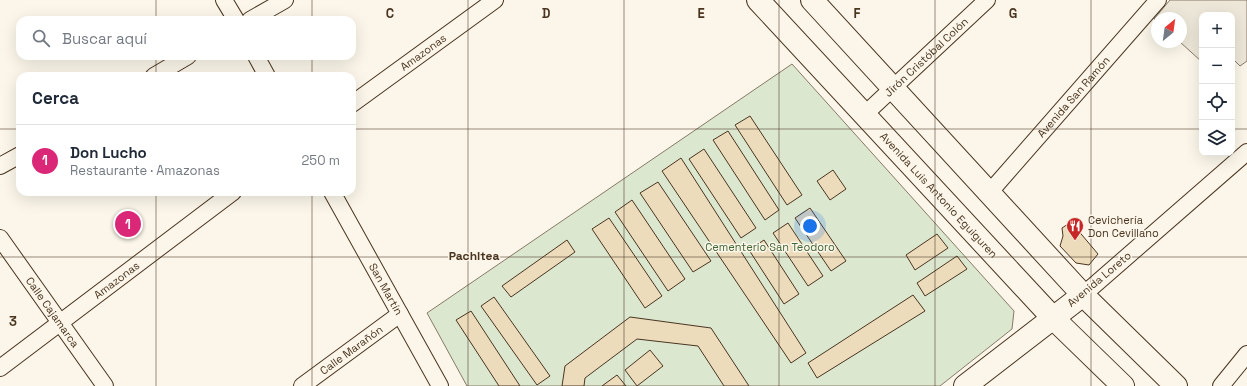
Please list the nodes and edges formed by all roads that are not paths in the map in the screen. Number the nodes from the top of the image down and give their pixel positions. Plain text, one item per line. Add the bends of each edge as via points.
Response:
1 (224, 0) edge
2 (285, 0) edge
3 (495, 0) edge
4 (758, 0) edge
5 (812, 0) edge
6 (987, 0) edge
7 (1158, 0) edge
8 (234, 16) edge
9 (257, 16) edge
10 (181, 60) edge
11 (258, 60) edge
12 (161, 72) edge
13 (265, 72) edge
14 (893, 88) junction
15 (356, 101) edge
16 (864, 115) junction
17 (1247, 152) edge
18 (16, 156) edge
19 (0, 166) edge
20 (990, 193) junction
21 (229, 196) edge
22 (334, 196) edge
23 (0, 238) edge
24 (1083, 295) junction
25 (400, 314) junction
26 (1053, 318) junction
27 (61, 323) junction
28 (1247, 354) edge
29 (0, 368) edge
30 (105, 386) edge
31 (302, 386) edge
32 (440, 386) edge
33 (965, 386) edge
34 (1123, 386) edge
35 (1176, 386) edge
36 (1221, 386) edge

1 - 8 street
2 - 9 street
3 - 15 street, Amazonas
4 - 16 main road, Avenida Luis Antonio Eguiguren
5 - 14 main road
6 - 14 street, Jirón Cristóbal Colón
7 - 20 street, Avenida San Ramón
10 - 12 street
11 - 13 street
14 - 16 street, Jirón Cristóbal Colón
14 - 20 main road
16 - 26 main road, Avenida Luis Antonio Eguiguren
17 - 24 street, Avenida Loreto
18 - 19 street
20 - 24 main road
21 - 27 street, Amazonas
22 - 25 street, San Martín
23 - 27 street, Calle Cajamarca
24 - 26 main road, Avenida Loreto
24 - 35 main road
25 - 31 street, Calle Marañón
25 - 32 street, San Martín
26 - 33 main road, Avenida Loreto
26 - 34 main road, Avenida Luis Antonio Eguiguren
27 - 29 street, Amazonas
27 - 30 street, Calle Cajamarca
28 - 36 street

